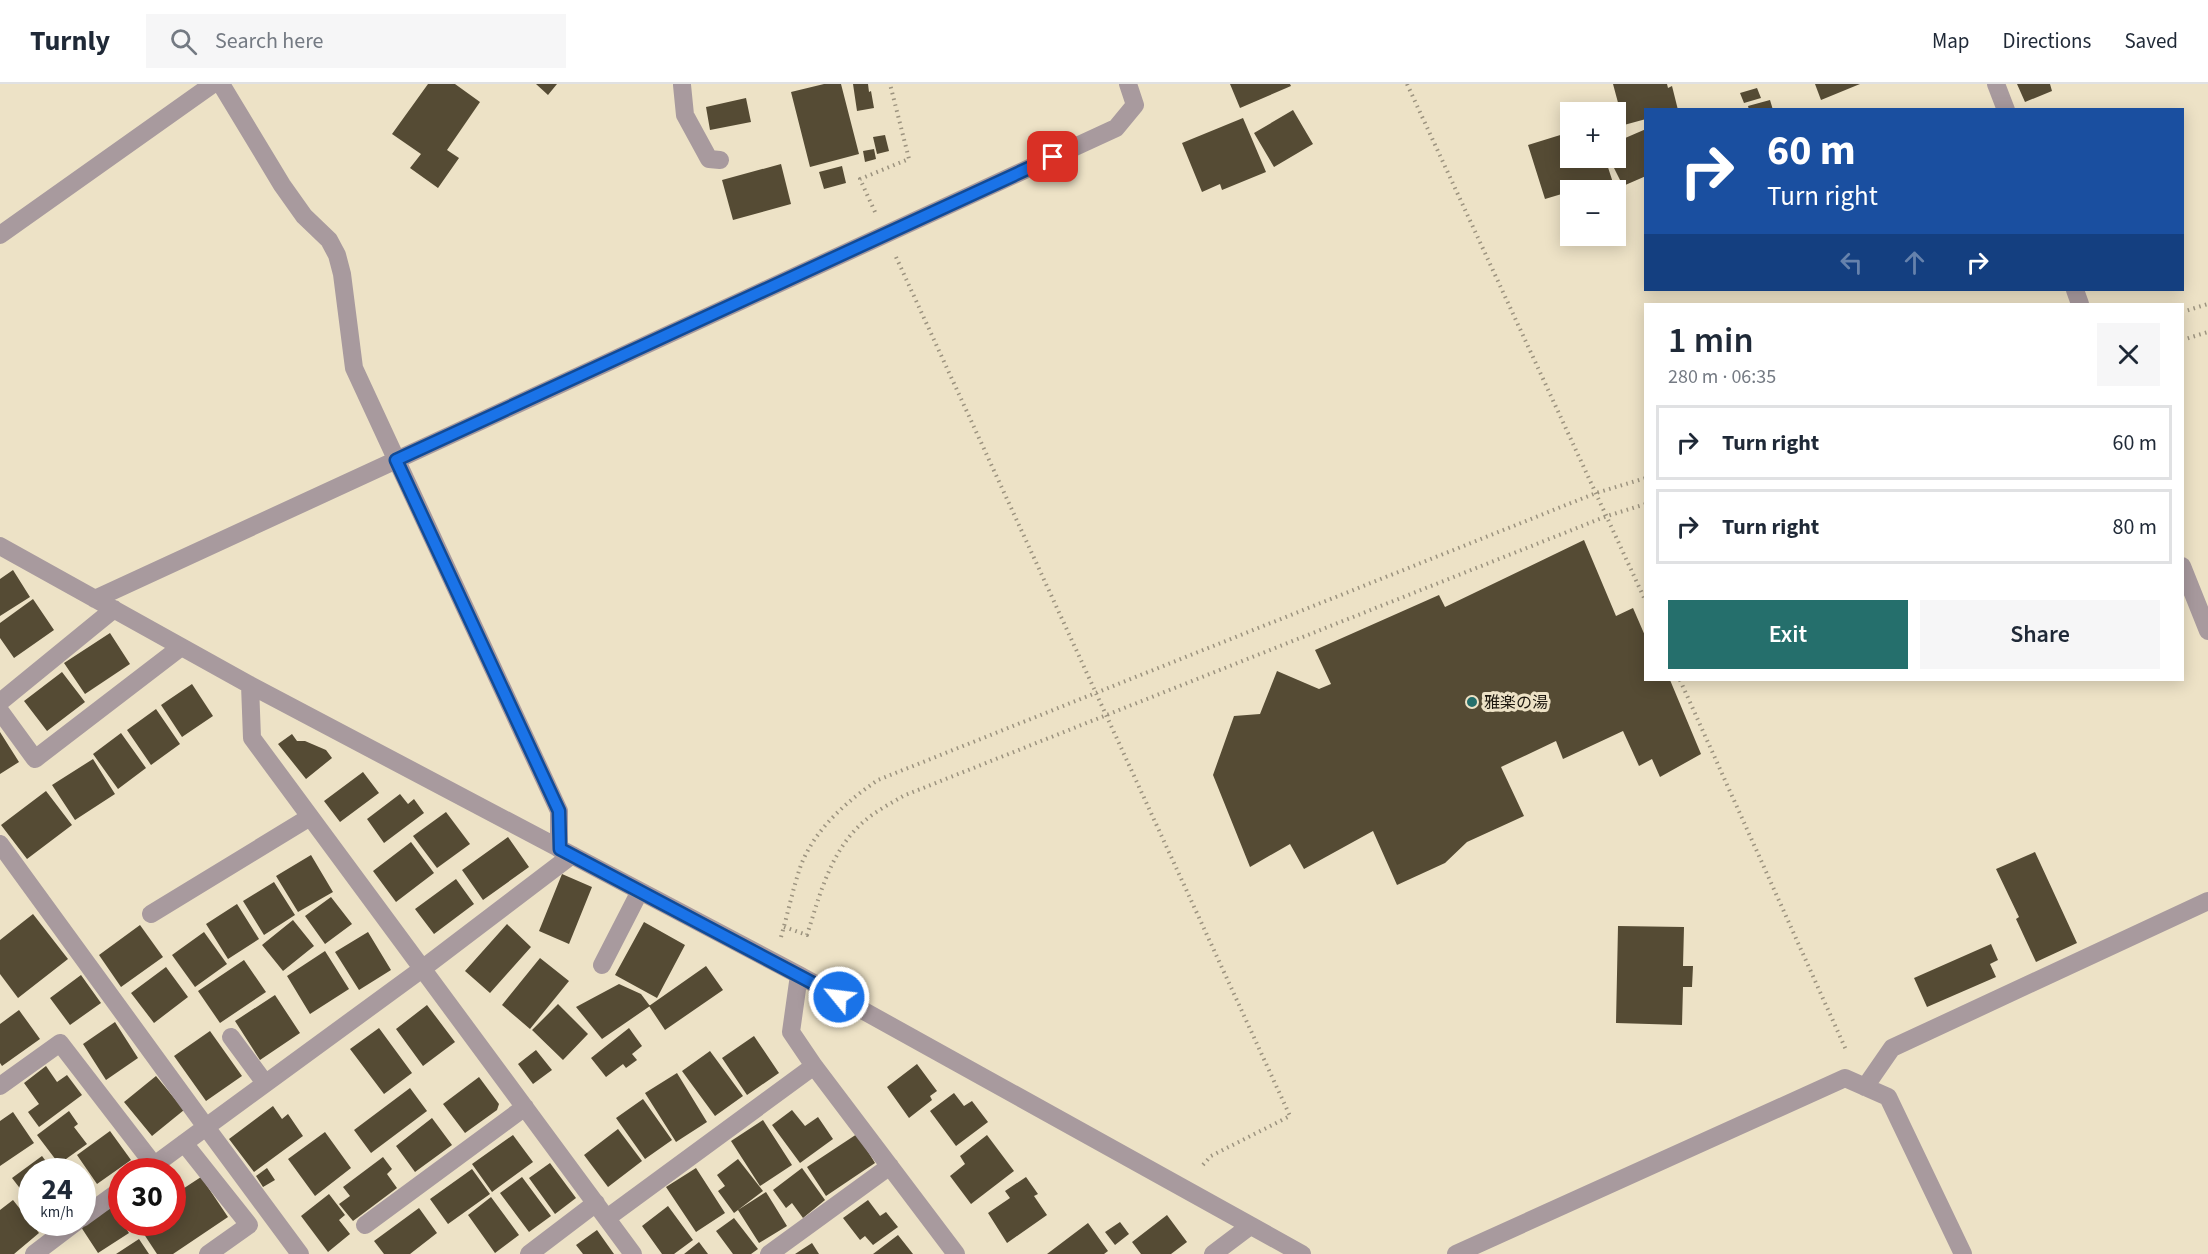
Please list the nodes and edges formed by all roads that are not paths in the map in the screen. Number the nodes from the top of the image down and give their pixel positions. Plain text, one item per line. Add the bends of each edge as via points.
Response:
1 (213, 84) edge
2 (221, 84) edge
3 (683, 84) edge
4 (1128, 84) edge
5 (1996, 84) edge
6 (2005, 108) edge
7 (720, 160) dead end
8 (0, 236) edge
9 (396, 460) junction
10 (0, 546) edge
11 (2184, 571) edge
12 (95, 599) junction
13 (114, 609) junction
14 (2208, 631) edge
15 (181, 647) junction
16 (250, 685) junction
17 (0, 702) edge
18 (0, 711) edge
19 (310, 817) junction
20 (0, 844) edge
21 (566, 852) junction
22 (640, 891) junction
23 (2208, 901) edge
24 (151, 914) dead end
25 (602, 965) dead end
26 (422, 969) junction
27 (799, 975) junction
28 (231, 1037) dead end
29 (814, 1066) junction
30 (266, 1083) junction
31 (0, 1086) edge
32 (1865, 1087) junction
33 (525, 1107) junction
34 (206, 1126) junction
35 (184, 1143) junction
36 (142, 1158) edge
37 (163, 1158) edge
38 (890, 1166) junction
39 (596, 1203) junction
40 (607, 1218) junction
41 (365, 1225) dead end
42 (1250, 1226) junction
43 (58, 1236) edge
44 (34, 1254) edge
45 (208, 1254) edge
46 (300, 1254) edge
47 (529, 1254) edge
48 (633, 1254) edge
49 (769, 1254) edge
50 (956, 1254) edge
51 (1213, 1254) edge
52 (1302, 1254) edge
53 (1456, 1254) edge
54 (1963, 1254) edge

1 - 8 street
2 - 9 street via 282,185 338,255 354,368
3 - 7 street via 685,115 709,159
4 - 9 street via 1135,105 1116,128
5 - 6 street
9 - 12 street
9 - 21 street via 559,811
10 - 12 street
11 - 14 street
12 - 13 street
13 - 15 street
13 - 17 street
15 - 16 street
15 - 18 street via 35,759
16 - 19 street via 252,738
16 - 21 street
19 - 24 street
19 - 26 street
20 - 34 street
21 - 22 street
21 - 26 street
22 - 25 street
22 - 27 street
23 - 32 street via 1892,1048
26 - 30 street
26 - 33 street
27 - 29 street via 791,1032
27 - 42 street
28 - 30 street
29 - 38 street
29 - 40 street
30 - 34 street
31 - 36 street via 60,1043
32 - 53 street via 1845,1078
32 - 54 street via 1888,1097
33 - 39 street
33 - 41 street
34 - 35 street
34 - 46 street
35 - 37 street
35 - 45 street via 249,1225
38 - 49 street
38 - 50 street
39 - 40 street
39 - 47 street
40 - 48 street
42 - 51 street
42 - 52 street
43 - 44 street

